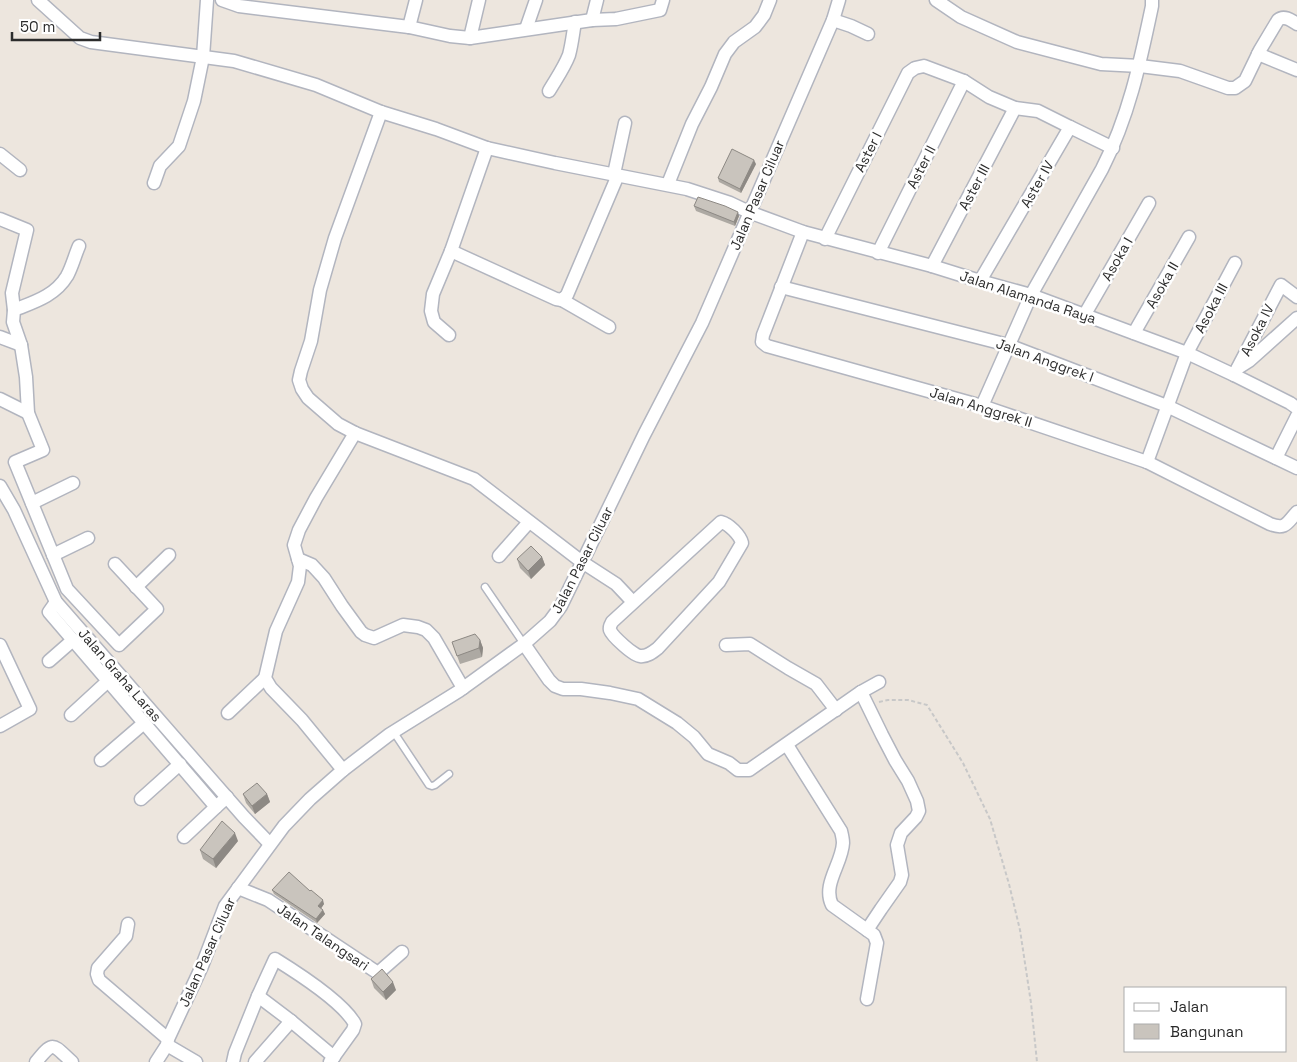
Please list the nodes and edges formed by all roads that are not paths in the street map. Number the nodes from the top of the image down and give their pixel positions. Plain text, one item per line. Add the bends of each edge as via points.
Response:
1 (38, 0) edge
2 (207, 0) edge
3 (222, 0) edge
4 (416, 0) edge
5 (479, 0) edge
6 (536, 0) edge
7 (597, 0) edge
8 (663, 0) edge
9 (770, 0) edge
10 (839, 0) edge
11 (936, 0) edge
12 (1152, 0) edge
13 (240, 3) edge
14 (592, 20) junction
15 (833, 20) junction
16 (575, 22) junction
17 (1297, 24) edge
18 (409, 27) junction
19 (526, 29) junction
20 (868, 34) dead end
21 (470, 38) junction
22 (1258, 54) junction
23 (203, 57) junction
24 (1140, 66) junction
25 (1297, 70) edge
26 (964, 81) junction
27 (549, 91) dead end
28 (1015, 108) junction
29 (381, 112) junction
30 (625, 123) dead end
31 (1070, 127) junction
32 (487, 148) junction
33 (1112, 148) junction
34 (0, 154) edge
35 (20, 170) dead end
36 (616, 174) junction
37 (154, 183) dead end
38 (668, 184) junction
39 (1149, 203) dead end
40 (750, 212) junction
41 (0, 219) edge
42 (803, 232) junction
43 (1189, 237) dead end
44 (825, 239) junction
45 (79, 246) dead end
46 (451, 251) junction
47 (878, 253) junction
48 (1235, 263) dead end
49 (932, 266) junction
50 (980, 281) junction
51 (780, 287) junction
52 (1032, 295) junction
53 (1297, 297) edge
54 (562, 300) junction
55 (14, 310) junction
56 (1085, 314) junction
57 (1297, 318) edge
58 (609, 327) dead end
59 (1134, 333) junction
60 (449, 335) dead end
61 (0, 337) edge
62 (1008, 345) junction
63 (21, 346) junction
64 (1186, 353) junction
65 (1235, 372) junction
66 (0, 399) edge
67 (1295, 402) edge
68 (982, 406) junction
69 (1167, 406) junction
70 (28, 412) junction
71 (1297, 416) edge
72 (355, 433) junction
73 (1276, 458) junction
74 (1147, 462) junction
75 (1297, 468) edge
76 (73, 483) dead end
77 (0, 486) edge
78 (32, 504) junction
79 (1297, 512) edge
80 (529, 522) junction
81 (88, 538) dead end
82 (53, 555) junction
83 (169, 555) dead end
84 (499, 556) dead end
85 (298, 559) junction
86 (582, 562) junction
87 (114, 564) dead end
88 (484, 586) dead end
89 (136, 587) junction
90 (56, 602) junction
91 (633, 602) junction
92 (73, 640) junction
93 (0, 644) edge
94 (524, 644) junction
95 (726, 646) dead end
96 (48, 662) dead end
97 (266, 678) junction
98 (108, 681) junction
99 (878, 682) dead end
100 (463, 688) junction
101 (862, 692) junction
102 (836, 710) junction
103 (228, 713) dead end
104 (71, 715) dead end
105 (144, 723) junction
106 (0, 726) edge
107 (393, 731) junction
108 (787, 745) junction
109 (101, 760) dead end
110 (180, 764) junction
111 (343, 770) junction
112 (449, 774) dead end
113 (227, 797) junction
114 (141, 799) dead end
115 (216, 807) junction
116 (184, 837) dead end
117 (270, 844) junction
118 (238, 888) junction
119 (128, 924) dead end
120 (867, 930) junction
121 (402, 952) dead end
122 (258, 996) junction
123 (867, 999) dead end
124 (291, 1021) junction
125 (168, 1042) junction
126 (332, 1059) edge
127 (36, 1062) edge
128 (72, 1062) edge
129 (156, 1062) edge
130 (196, 1062) edge
131 (233, 1062) edge
132 (255, 1062) edge

1 - 23 street, Jalan Alamanda Raya via 80,38 91,42
2 - 23 street
3 - 13 street
4 - 18 street
5 - 21 street
6 - 19 street
7 - 14 street
8 - 14 street via 660,10 616,19
9 - 38 street via 756,26 734,42 725,54
10 - 15 street, Jalan Pasar Ciluar
11 - 24 street via 961,17 1017,42 1101,64
12 - 24 street
13 - 18 street
14 - 16 street
15 - 20 street
15 - 40 street, Jalan Pasar Ciluar
16 - 19 street
16 - 27 street via 569,55
17 - 22 street via 1286,18 1278,20
18 - 21 street
19 - 21 street
22 - 24 street via 1245,81 1235,88 1180,71
22 - 25 street
23 - 29 street, Jalan Alamanda Raya via 275,72
23 - 37 street via 194,102 181,140 160,166
24 - 33 street
26 - 28 street
26 - 44 street, Aster I via 924,66 908,73
26 - 47 street, Aster II
28 - 31 street via 1038,111
28 - 49 street, Aster III
29 - 32 street, Jalan Alamanda Raya
29 - 72 street via 335,238 300,380 308,398 338,424
30 - 36 street
31 - 33 street
31 - 50 street, Aster IV
32 - 36 street, Jalan Alamanda Raya
32 - 46 street
33 - 52 street
34 - 35 street
36 - 38 street, Jalan Alamanda Raya
36 - 54 street via 567,295
38 - 40 street, Jalan Alamanda Raya
39 - 56 street, Asoka I
40 - 42 street, Jalan Alamanda Raya
40 - 86 street, Jalan Pasar Ciluar via 702,324
41 - 55 street via 27,230 12,293
42 - 44 street, Jalan Alamanda Raya
42 - 51 street, Jalan Anggrek II
43 - 59 street, Asoka II
44 - 47 street, Jalan Alamanda Raya
45 - 55 street via 68,275 56,290
46 - 54 street
46 - 60 street via 433,294 431,311 434,322
47 - 49 street, Jalan Alamanda Raya
48 - 64 street, Asoka III
49 - 50 street, Jalan Alamanda Raya
50 - 52 street, Jalan Alamanda Raya
51 - 62 street, Jalan Anggrek I
51 - 68 street, Jalan Anggrek II via 762,334 762,342 767,346
52 - 56 street, Jalan Alamanda Raya
52 - 62 street
53 - 65 street, Asoka IV via 1281,284
54 - 58 street
55 - 63 street
56 - 59 street, Jalan Alamanda Raya
57 - 65 street
59 - 64 street, Jalan Alamanda Raya
61 - 63 street
62 - 68 street
62 - 69 street, Jalan Anggrek I
63 - 70 street
64 - 65 street, Jalan Alamanda Raya
64 - 69 street, Asoka III
65 - 67 street, Jalan Alamanda Raya
66 - 70 street
68 - 74 street, Jalan Anggrek II
69 - 73 street, Jalan Anggrek I
69 - 74 street, Asoka III
70 - 78 street, Jalan Graha Laras via 43,450 15,462
71 - 73 street
72 - 80 street via 474,479
72 - 85 street via 299,530 294,544
73 - 75 street, Jalan Anggrek I
74 - 79 street, Jalan Anggrek II via 1278,527 1284,526
76 - 78 street
77 - 90 street, Jalan Graha Laras
78 - 82 street, Jalan Graha Laras
80 - 84 street
80 - 86 street
81 - 82 street
82 - 89 street, Jalan Graha Laras via 67,589 119,645 157,610
83 - 89 street
85 - 97 street via 298,582 276,631
85 - 100 street via 312,565 324,578 366,636 374,638 403,625 426,630
86 - 91 street via 616,584
86 - 94 street, Jalan Pasar Ciluar via 561,606 550,621
87 - 89 street, Jalan Graha Laras
88 - 94 lane
90 - 92 street via 48,612
90 - 113 street, Jalan Graha Laras
91 - 91 street via 612,622 610,630 636,655 648,656 719,582 742,541 725,522 721,522
92 - 96 street
92 - 98 street
93 - 106 street via 30,709
94 - 100 street, Jalan Pasar Ciluar
94 - 108 street via 555,686 638,700 677,723 708,754 738,770 749,770
95 - 102 street via 750,644 816,684
97 - 103 street
97 - 111 street via 271,688
98 - 104 street
98 - 105 street
99 - 101 street
100 - 107 street, Jalan Pasar Ciluar
101 - 102 street
101 - 120 street via 908,781 919,811 901,833 897,845 902,875 900,882
102 - 108 street
105 - 109 street
105 - 110 street
107 - 111 street, Jalan Pasar Ciluar
107 - 112 lane via 429,785 435,786
108 - 120 street via 841,831 843,841 829,891 832,905
110 - 114 street
110 - 115 street
111 - 117 street, Jalan Pasar Ciluar via 310,799
113 - 115 street
113 - 117 street, Jalan Graha Laras
115 - 116 street
117 - 118 street, Jalan Pasar Ciluar
118 - 121 street, Jalan Talangsari via 268,900 378,974
118 - 125 street, Jalan Pasar Ciluar via 225,906
119 - 125 street via 126,936 98,968 99,980
120 - 123 street via 877,943
122 - 124 street
122 - 126 street via 276,955 331,998 355,1024
122 - 131 street
124 - 126 street
124 - 132 street
125 - 129 street, Jalan Pasar Ciluar
125 - 130 street
127 - 128 street via 52,1046

